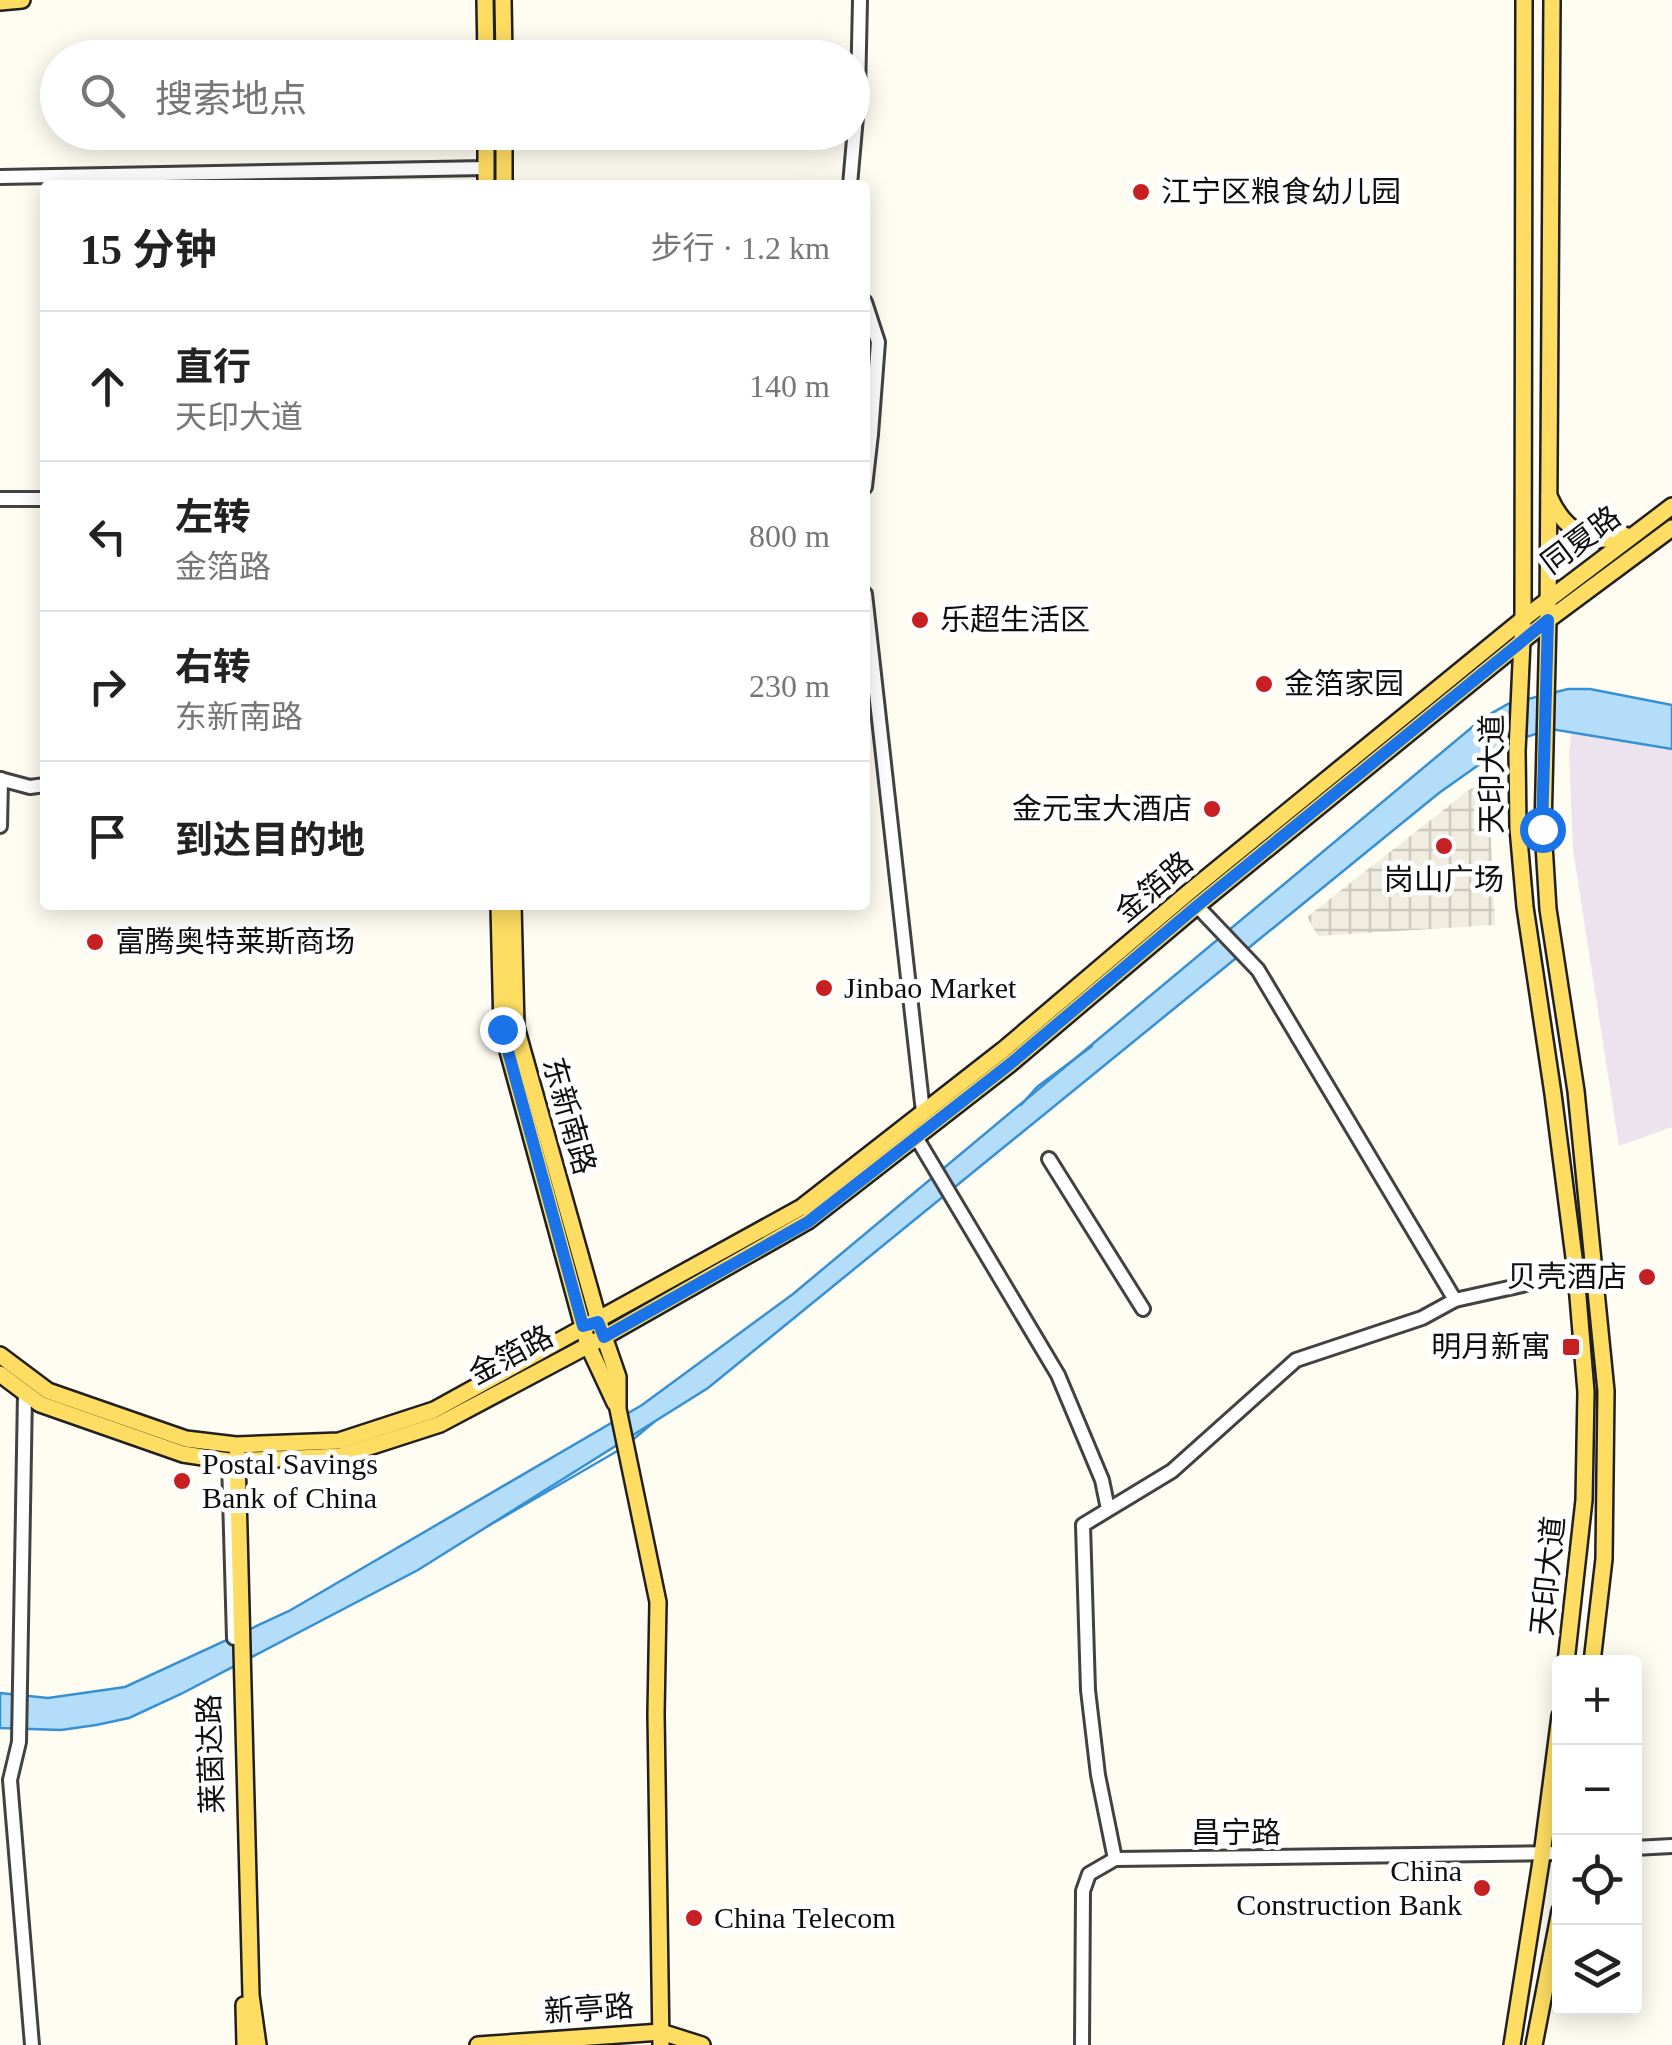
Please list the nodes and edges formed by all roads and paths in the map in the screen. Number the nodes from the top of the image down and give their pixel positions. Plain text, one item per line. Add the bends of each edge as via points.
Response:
1 (22, 0) edge
2 (485, 0) edge
3 (503, 0) edge
4 (860, 0) edge
5 (1524, 0) edge
6 (1552, 0) edge
7 (0, 2) edge
8 (486, 40) edge
9 (504, 40) edge
10 (859, 40) edge
11 (486, 150) edge
12 (504, 150) edge
13 (853, 150) edge
14 (486, 176) edge
15 (0, 177) edge
16 (504, 180) edge
17 (850, 180) edge
18 (870, 317) edge
19 (870, 415) edge
20 (1548, 493) junction
21 (0, 499) edge
22 (40, 499) edge
23 (1672, 506) edge
24 (1647, 525) junction
25 (1672, 528) edge
26 (1548, 600) junction
27 (1524, 618) junction
28 (1548, 620) junction
29 (870, 639) edge
30 (1522, 640) junction
31 (0, 779) edge
32 (40, 785) edge
33 (0, 826) edge
34 (1197, 906) junction
35 (499, 910) edge
36 (513, 910) edge
37 (923, 1112) junction
38 (916, 1137) junction
39 (1049, 1158) dead end
40 (1576, 1274) junction
41 (1455, 1300) junction
42 (1143, 1309) dead end
43 (595, 1328) junction
44 (588, 1346) junction
45 (0, 1355) edge
46 (0, 1374) edge
47 (24, 1393) junction
48 (618, 1408) junction
49 (234, 1456) junction
50 (1108, 1509) junction
51 (1567, 1655) edge
52 (1593, 1655) edge
53 (241, 1697) junction
54 (1556, 1745) edge
55 (1672, 1846) edge
56 (1642, 1848) edge
57 (1552, 1853) edge
58 (1542, 1855) junction
59 (1115, 1859) junction
60 (1557, 1925) edge
61 (661, 2038) edge
62 (32, 2045) edge
63 (245, 2045) edge
64 (258, 2045) edge
65 (478, 2045) edge
66 (702, 2045) edge
67 (1082, 2045) edge
68 (1512, 2045) edge
69 (1534, 2045) edge

1 - 7 main road
2 - 8 main road
3 - 9 main road
4 - 10 street
5 - 27 main road, 天印大道
6 - 20 main road, 天印大道
11 - 14 main road
12 - 16 main road
13 - 17 street
14 - 15 street
18 - 19 street via 878,342
20 - 24 main road via 1562,518 1596,541
20 - 26 main road, 天印大道
21 - 22 street
23 - 24 main road, 同夏路
24 - 26 main road, 同夏路
25 - 28 main road, 同夏路
26 - 27 main road, 同夏路
26 - 28 main road, 天印大道
27 - 30 main road, 天印大道
27 - 37 main road, 金箔路
28 - 30 main road, 金箔路
28 - 52 main road, 天印大道 via 1542,746 1548,909 1576,1091 1606,1391 1604,1559
29 - 37 street
30 - 34 main road, 金箔路
30 - 40 main road, 天印大道 via 1517,751 1525,907
31 - 32 street
31 - 33 street
34 - 38 main road, 金箔路
34 - 41 street via 1258,970
35 - 43 main road, 东新南路 via 502,1029
36 - 43 main road, 东新南路 via 516,1027
37 - 43 main road, 金箔路 via 802,1207
38 - 43 main road, 金箔路 via 808,1222
38 - 50 street via 1058,1375
39 - 42 street
40 - 41 street
40 - 51 main road, 天印大道 via 1586,1442
41 - 50 street via 1422,1318 1296,1360 1172,1471
43 - 44 main road, 金箔路
43 - 48 main road via 618,1377
43 - 49 main road, 金箔路 via 434,1410 338,1441
44 - 48 main road
44 - 49 main road, 金箔路 via 440,1424 342,1456
45 - 49 main road, 金箔路 via 48,1391
46 - 47 main road, 金箔路
47 - 49 main road, 金箔路 via 183,1454
47 - 62 street via 19,1742 10,1780
48 - 61 main road via 658,1602
49 - 53 main road
50 - 59 street via 1082,1524 1088,1690
53 - 63 main road, 莱茵达路
53 - 64 main road
54 - 58 main road
55 - 56 street
57 - 58 street, 昌宁路
58 - 59 street, 昌宁路
58 - 68 main road
59 - 67 street via 1089,1874 1082,1890
60 - 69 main road
61 - 65 main road, 新亭路
61 - 66 main road, 新亭路

